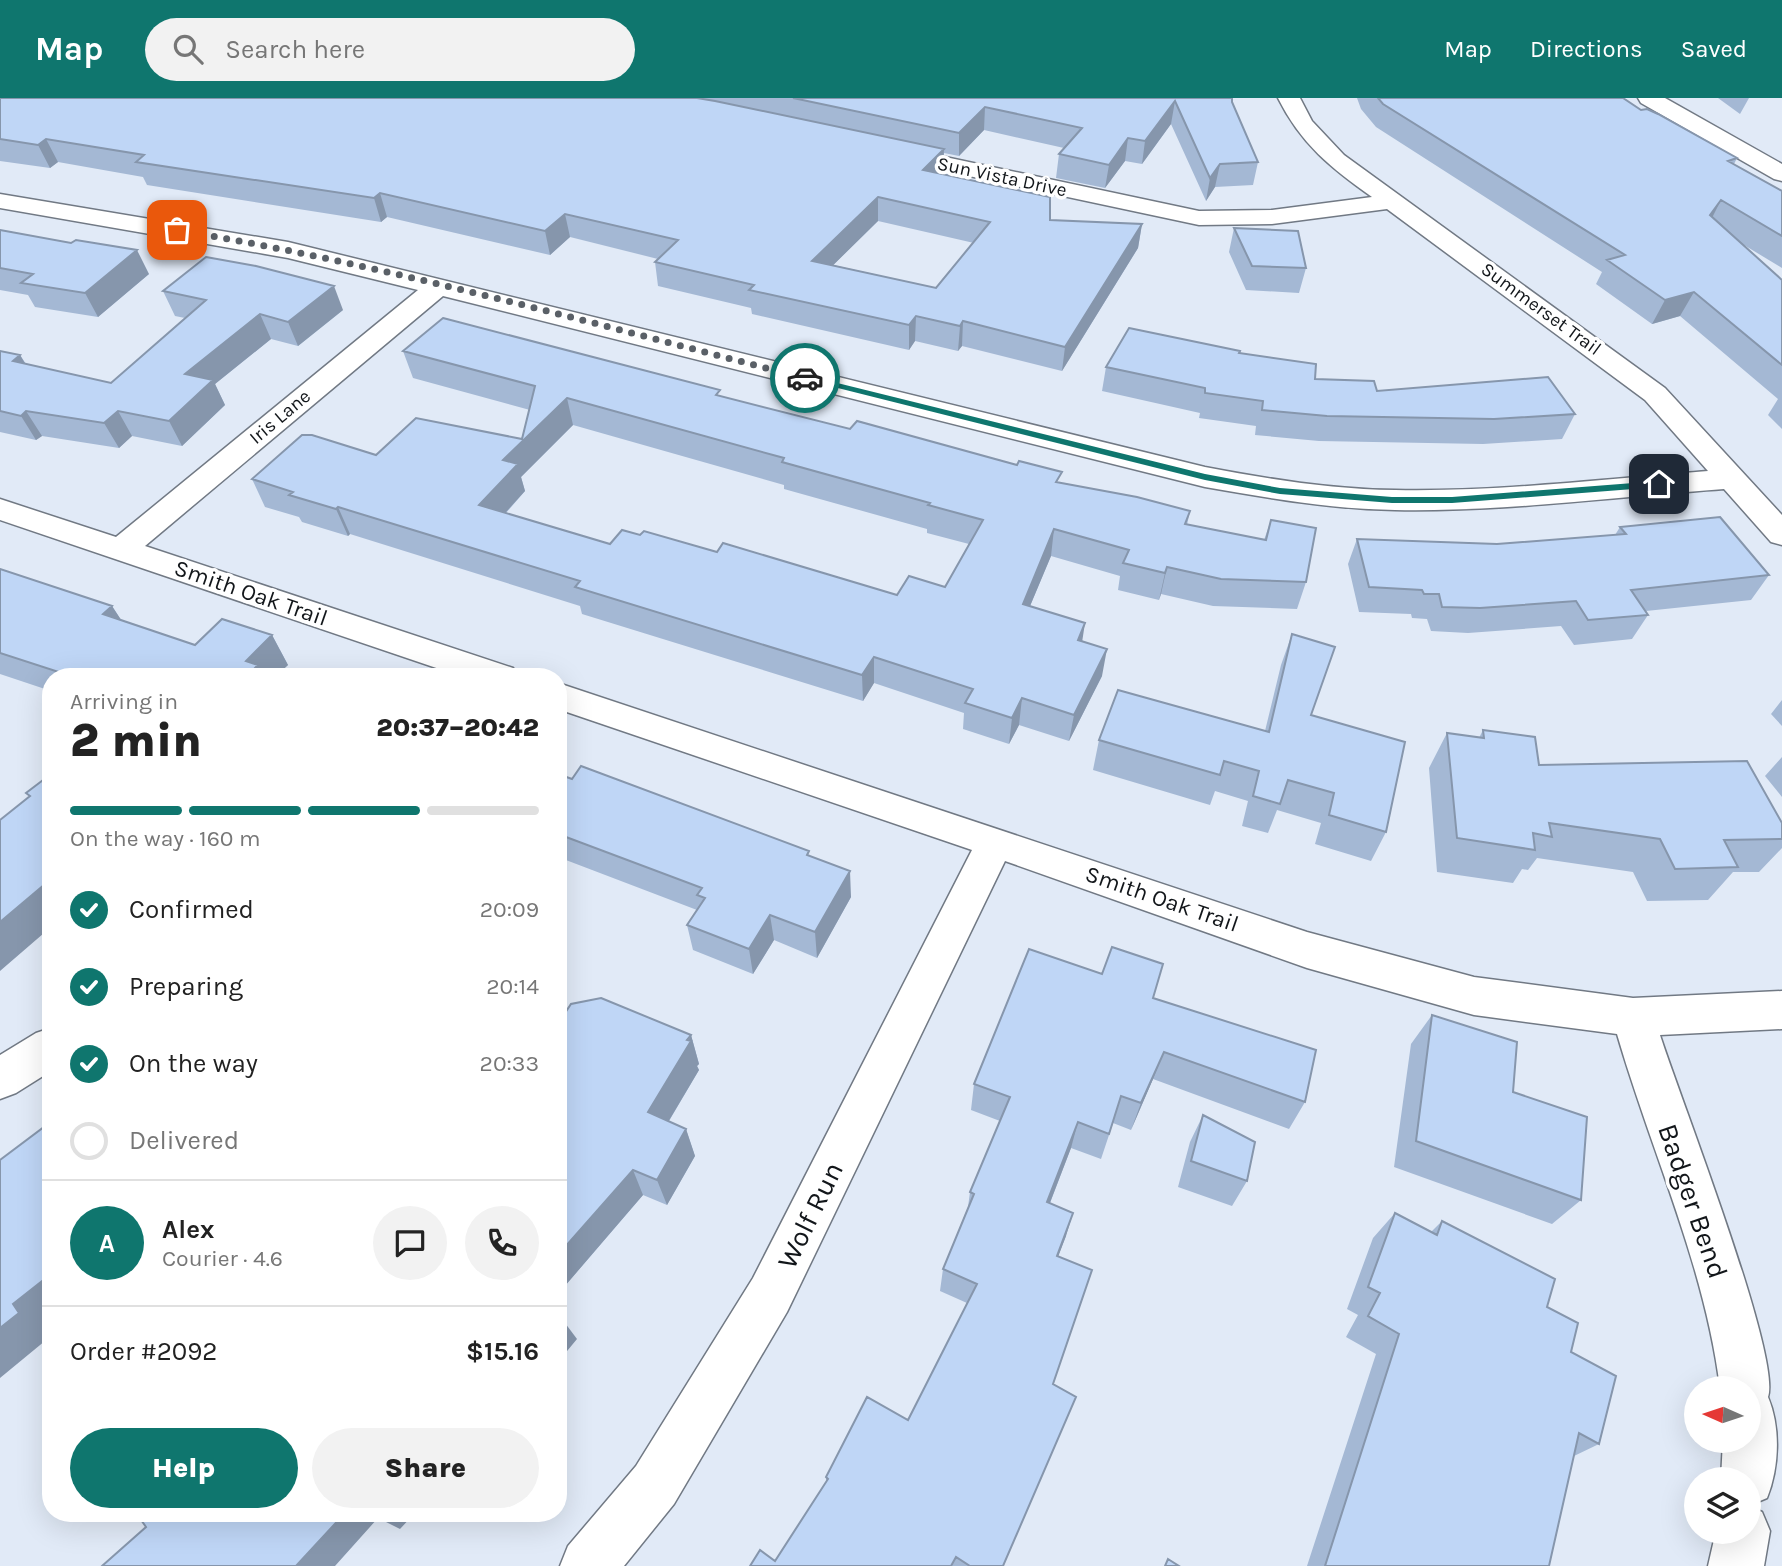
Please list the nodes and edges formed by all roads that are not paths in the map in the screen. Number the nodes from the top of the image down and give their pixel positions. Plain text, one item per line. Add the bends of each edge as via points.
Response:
1 (1289, 98) edge
2 (1648, 98) edge
3 (867, 147) edge
4 (1781, 172) edge
5 (0, 201) edge
6 (1394, 201) junction
7 (439, 286) junction
8 (1732, 479) junction
9 (0, 509) edge
10 (1782, 535) edge
11 (121, 549) junction
12 (436, 668) edge
13 (567, 699) edge
14 (995, 842) junction
15 (1782, 1010) edge
16 (1633, 1017) junction
17 (42, 1053) edge
18 (0, 1079) edge
19 (1744, 1376) edge
20 (1740, 1544) edge
21 (587, 1566) edge
22 (1736, 1566) edge

1 - 6 street, Summerset Trail via 1313,138
2 - 4 street
3 - 6 street, Sun Vista Drive via 1199,218 1279,218
5 - 7 street via 228,238
6 - 8 street, Summerset Trail via 1655,394
7 - 8 street via 1205,477 1280,491 1452,500
7 - 11 street, Iris Lane
8 - 10 street, Summerset Trail
9 - 11 street, Smith Oak Trail
11 - 12 street, Smith Oak Trail
13 - 14 street, Smith Oak Trail
14 - 16 street, Smith Oak Trail via 1307,950 1474,996
14 - 21 street, Wolf Run via 770,1295 655,1485
15 - 16 street, Smith Oak Trail
16 - 19 street, Badger Bend via 1709,1240
17 - 18 street
20 - 22 street

